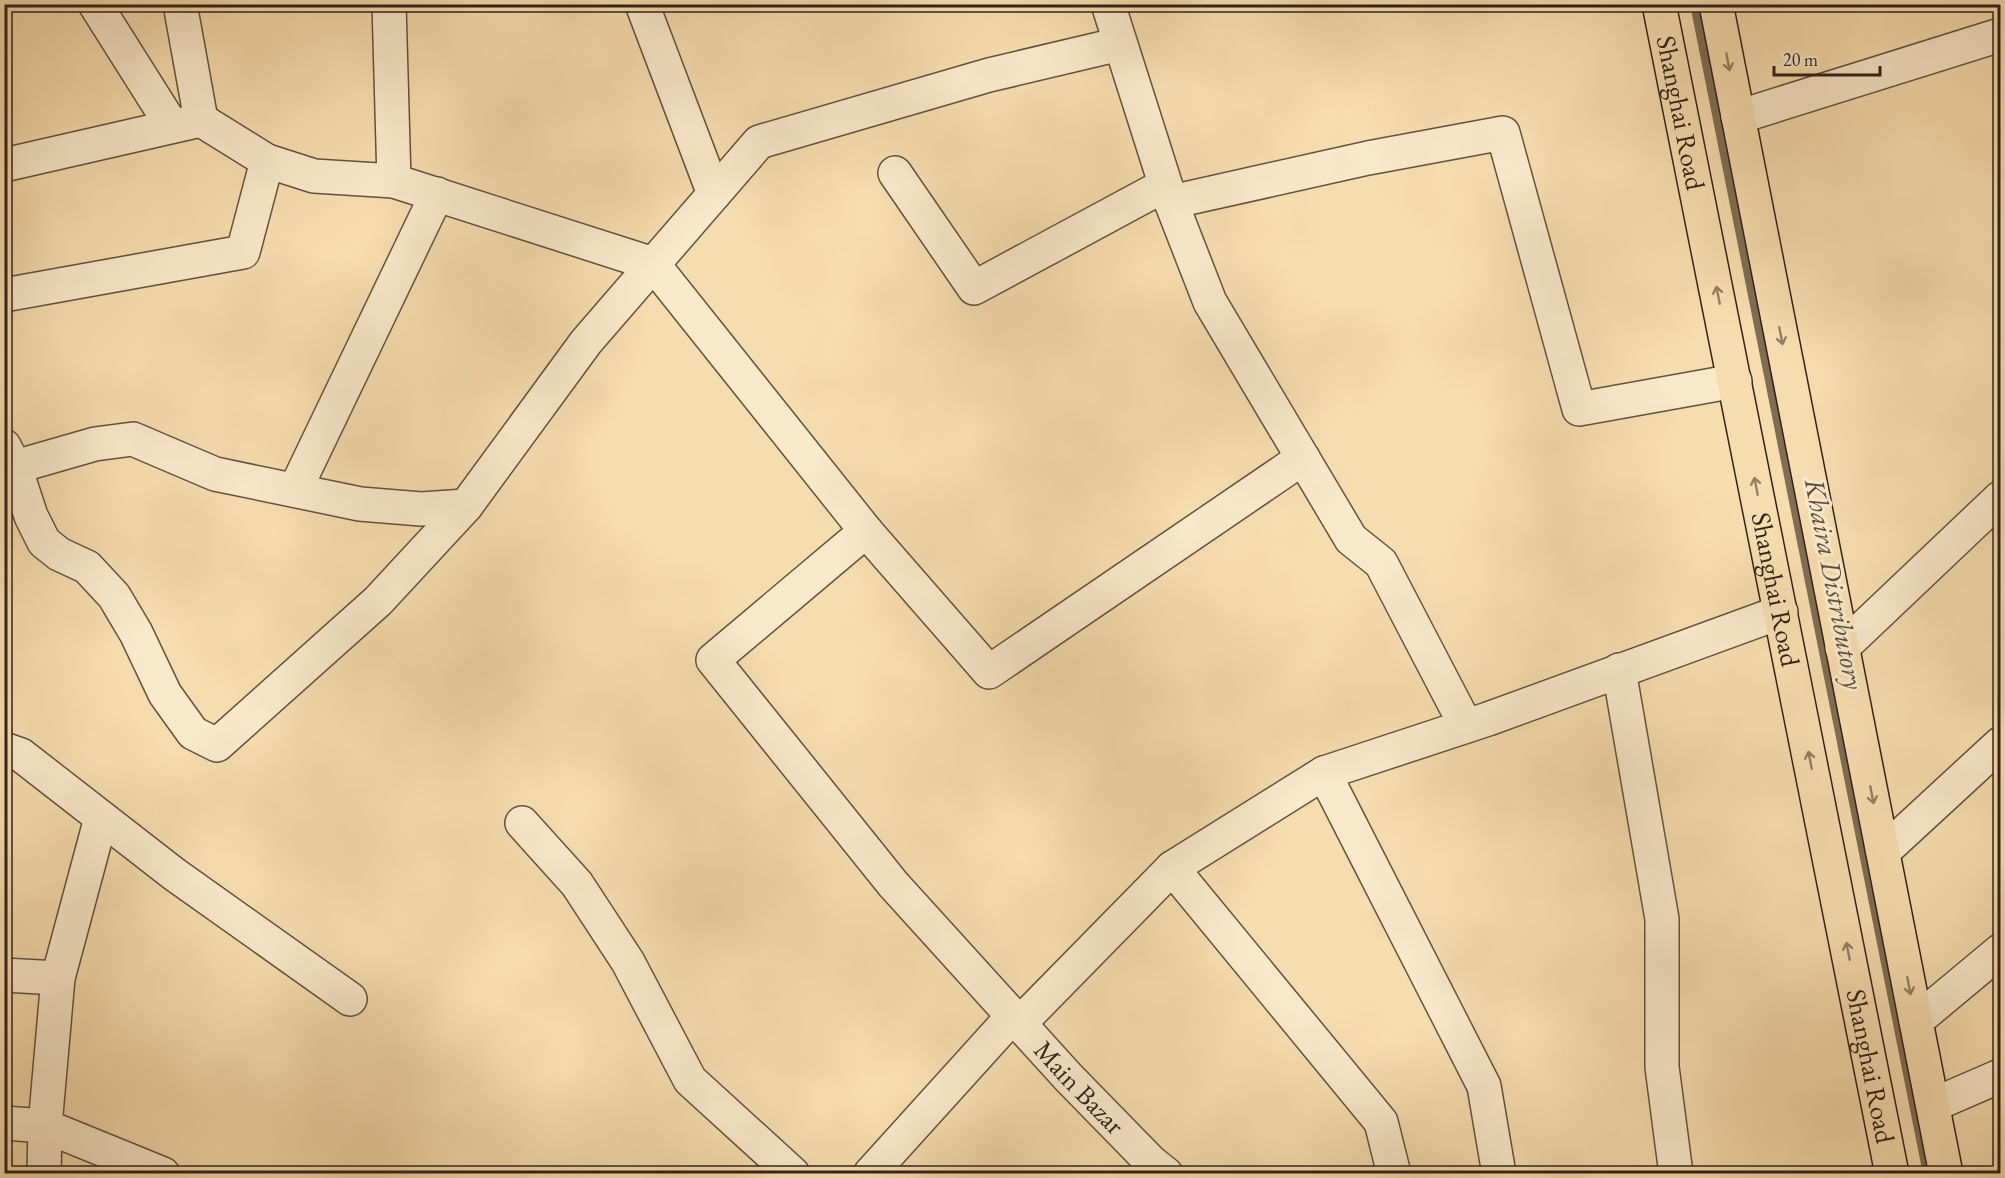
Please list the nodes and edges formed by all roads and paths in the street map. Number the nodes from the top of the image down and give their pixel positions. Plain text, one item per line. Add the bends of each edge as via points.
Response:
1 (95, 4) edge
2 (180, 4) edge
3 (389, 4) edge
4 (642, 4) edge
5 (1108, 4) edge
6 (1659, 4) edge
7 (1716, 4) edge
8 (2001, 35) edge
9 (1120, 44) junction
10 (1738, 117) junction
11 (186, 123) junction
12 (267, 161) junction
13 (4, 165) edge
14 (895, 173) dead end
15 (394, 181) junction
16 (1168, 193) junction
17 (437, 194) junction
18 (714, 194) junction
19 (653, 264) junction
20 (4, 296) edge
21 (1735, 381) junction
22 (10, 457) edge
23 (1303, 458) junction
24 (295, 490) junction
25 (2001, 498) edge
26 (466, 506) junction
27 (866, 531) junction
28 (1781, 612) junction
29 (1842, 648) junction
30 (1619, 670) junction
31 (1466, 726) junction
32 (2001, 744) edge
33 (4, 749) edge
34 (1324, 773) junction
35 (101, 818) junction
36 (522, 823) dead end
37 (1883, 852) junction
38 (1172, 868) junction
39 (2001, 951) edge
40 (4, 975) edge
41 (58, 978) junction
42 (350, 999) dead end
43 (1017, 1019) junction
44 (1916, 1021) junction
45 (2001, 1076) edge
46 (1933, 1105) junction
47 (4, 1123) edge
48 (45, 1126) junction
49 (44, 1173) edge
50 (163, 1173) edge
51 (793, 1173) edge
52 (870, 1173) edge
53 (1166, 1173) edge
54 (1394, 1173) edge
55 (1499, 1173) edge
56 (1676, 1173) edge
57 (1892, 1173) edge
58 (1946, 1173) edge

1 - 11 street
2 - 11 street
3 - 15 street
4 - 18 street
5 - 9 street
21 -> 6 main road, Shanghai Road
7 -> 10 main road, Shanghai Road
8 - 10 street
9 - 16 street
9 - 18 street via 989,75 759,142
10 -> 29 main road, Shanghai Road
11 - 12 street
11 - 13 street
12 - 15 street via 314,176
12 - 20 street via 243,252
14 - 16 street via 974,288
15 - 17 street
16 - 21 street via 1503,133 1579,409
16 - 23 street via 1210,302
17 - 19 street
17 - 24 street
18 - 19 street
19 - 26 street via 586,342
19 - 27 street
28 -> 21 main road, Shanghai Road
22 - 24 street via 133,439 215,474
22 - 26 street via 44,542 87,567 114,596 165,694 193,733 217,745 378,601
23 - 27 street via 989,672
23 - 31 street via 1351,539 1381,563
24 - 26 street via 360,504 421,509
25 - 29 street
27 - 43 street, Main Bazar via 713,660 893,884
28 - 30 street
57 -> 28 main road, Shanghai Road
29 -> 37 main road, Shanghai Road
30 - 31 street
30 - 56 street via 1662,920 1662,1067
31 - 34 street
32 - 37 street
33 - 35 street via 21,754
34 - 38 street
34 - 55 street via 1484,1086
35 - 41 street
35 - 42 street
36 - 51 street via 584,894 628,962 690,1080
37 -> 44 main road, Shanghai Road
38 - 43 street
38 - 54 street via 1381,1122
39 - 44 street
40 - 41 street
41 - 48 street
43 - 52 street
43 - 53 street, Main Bazar via 1101,1111
44 - 46 main road, Shanghai Road
45 - 46 street
46 - 58 main road, Shanghai Road
47 - 48 street
48 - 49 street
48 - 50 street

